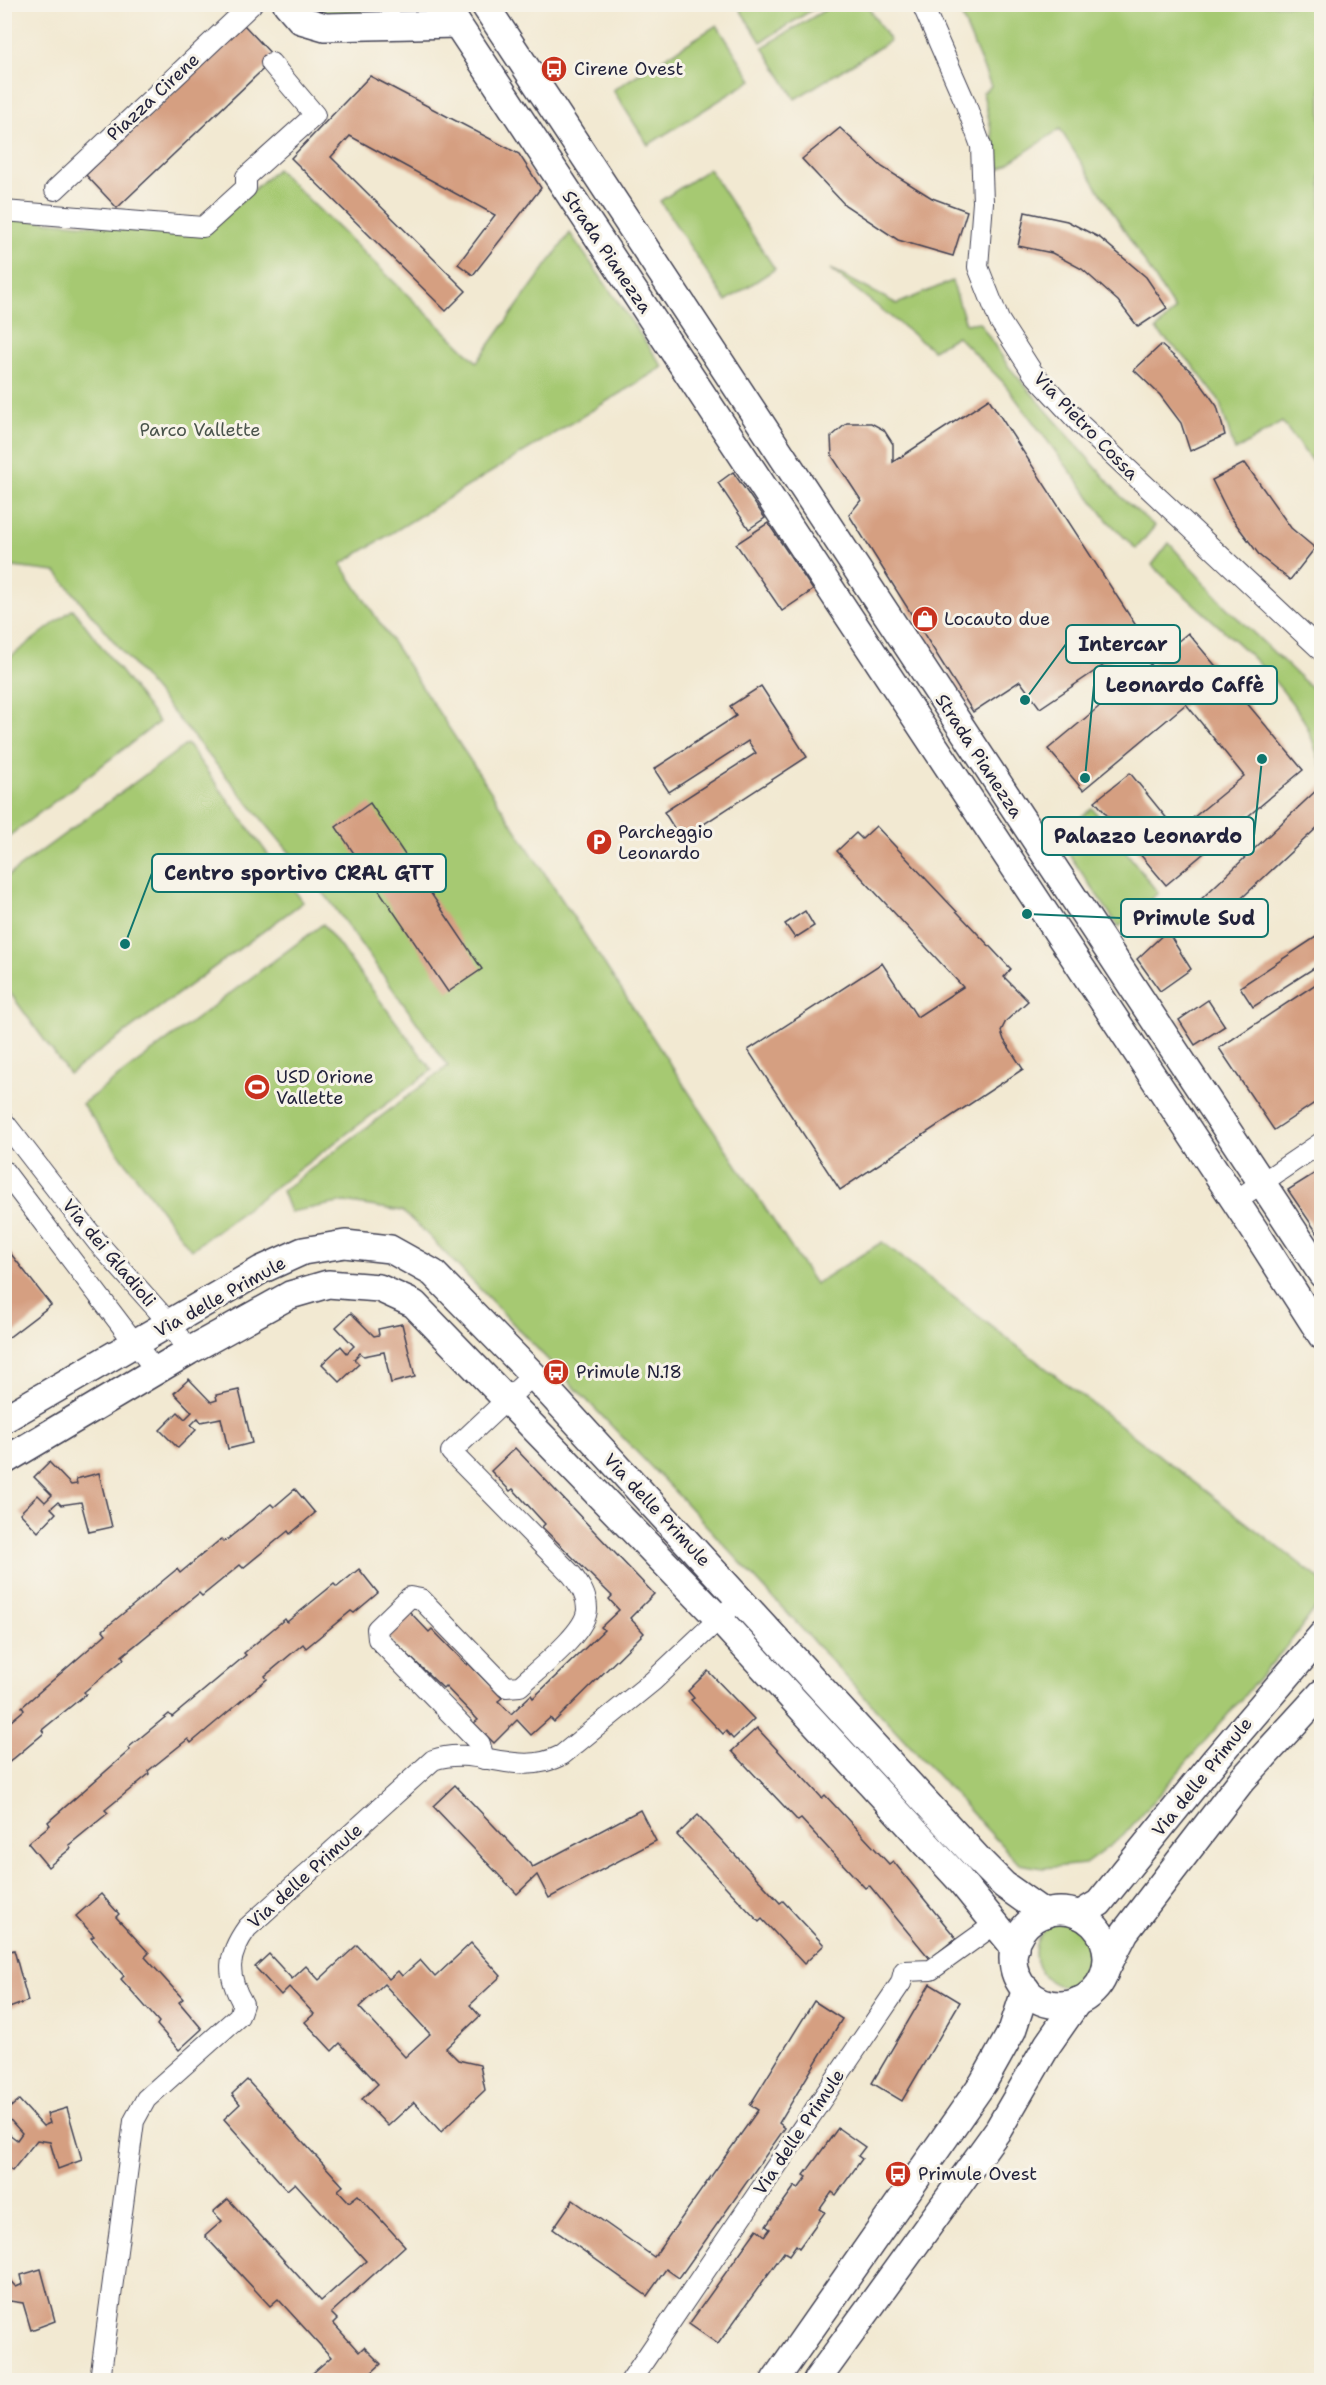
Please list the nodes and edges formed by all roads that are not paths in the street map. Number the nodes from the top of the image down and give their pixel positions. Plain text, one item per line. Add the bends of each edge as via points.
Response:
1 (252, 4) edge
2 (287, 4) edge
3 (483, 4) edge
4 (922, 4) edge
5 (450, 14) edge
6 (271, 63) dead end
7 (55, 190) dead end
8 (4, 211) edge
9 (796, 479) junction
10 (771, 499) junction
11 (1322, 651) edge
12 (4, 1122) edge
13 (1322, 1142) edge
14 (29, 1155) junction
15 (5, 1171) edge
16 (1261, 1183) junction
17 (1235, 1201) junction
18 (1322, 1274) edge
19 (170, 1324) junction
20 (1322, 1336) edge
21 (136, 1344) junction
22 (189, 1351) junction
23 (156, 1371) junction
24 (533, 1375) junction
25 (509, 1400) junction
26 (4, 1419) edge
27 (4, 1461) edge
28 (740, 1599) junction
29 (720, 1620) junction
30 (1322, 1635) edge
31 (1320, 1693) edge
32 (484, 1759) junction
33 (1045, 1914) junction
34 (1079, 1915) junction
35 (995, 1924) junction
36 (1015, 1948) junction
37 (1106, 1969) junction
38 (1026, 1989) junction
39 (1078, 2001) junction
40 (100, 2380) edge
41 (631, 2380) edge
42 (774, 2380) edge
43 (817, 2380) edge

1 - 7 street, Piazza Cirene
2 - 5 main road via 301,20 325,27
3 - 5 street
3 - 9 main road, Strada Pianezza
4 - 11 street, Via Pietro Cossa via 981,146 983,202 978,267 999,320 1033,373 1081,425
5 - 10 main road, Strada Pianezza
6 - 8 street via 315,115 246,177 246,188 203,227
9 - 10 street
9 - 16 main road, Strada Pianezza
10 - 17 main road, Strada Pianezza
12 - 14 street, Via dei Gladioli
13 - 16 street
14 - 15 street, Via dei Gladioli
14 - 19 street, Via dei Gladioli via 98,1243
15 - 21 street, Via dei Gladioli
16 - 17 street
16 - 18 main road, Strada Pianezza
17 - 20 main road, Strada Pianezza
19 - 21 main road, Via delle Primule
19 - 22 street, Via dei Gladioli
19 - 24 main road, Via delle Primule via 261,1270 303,1251 345,1245 390,1249 433,1273
21 - 23 street, Via dei Gladioli
21 - 26 main road, Via delle Primule
22 - 23 main road, Via delle Primule
22 - 25 main road, Via delle Primule via 290,1295 328,1284 379,1288 414,1304
23 - 27 main road, Via delle Primule
24 - 25 street
24 - 28 main road, Via delle Primule
25 - 29 main road, Via delle Primule
25 - 32 street via 451,1452 572,1575 584,1592 587,1611 583,1626 520,1686 506,1687 421,1599 410,1597 377,1629 378,1639 480,1744
28 - 29 street, Via delle Primule
28 - 33 main road, Via delle Primule via 979,1860
29 - 32 street, Via delle Primule via 562,1755 547,1763 526,1765
29 - 35 main road, Via delle Primule via 959,1879
30 - 34 main road, Via delle Primule via 1099,1903
31 - 37 main road, Via delle Primule via 1241,1781 1125,1932
32 - 40 street, Via delle Primule via 449,1754 433,1760 247,1928 236,1943 230,1963 235,1990 243,2004 239,2016 146,2100 134,2121
33 - 34 main road via 1056,1911
33 - 36 main road via 1027,1924
34 - 37 main road via 1095,1927 1103,1940
35 - 36 main road, Via delle Primule
35 - 41 street, Via delle Primule via 931,1970 904,1971 901,1983
36 - 38 main road via 1015,1969
37 - 39 main road via 1095,1988
38 - 39 main road via 1046,2002
38 - 42 main road via 1012,2031 983,2083
39 - 43 main road via 1047,2044 998,2130

